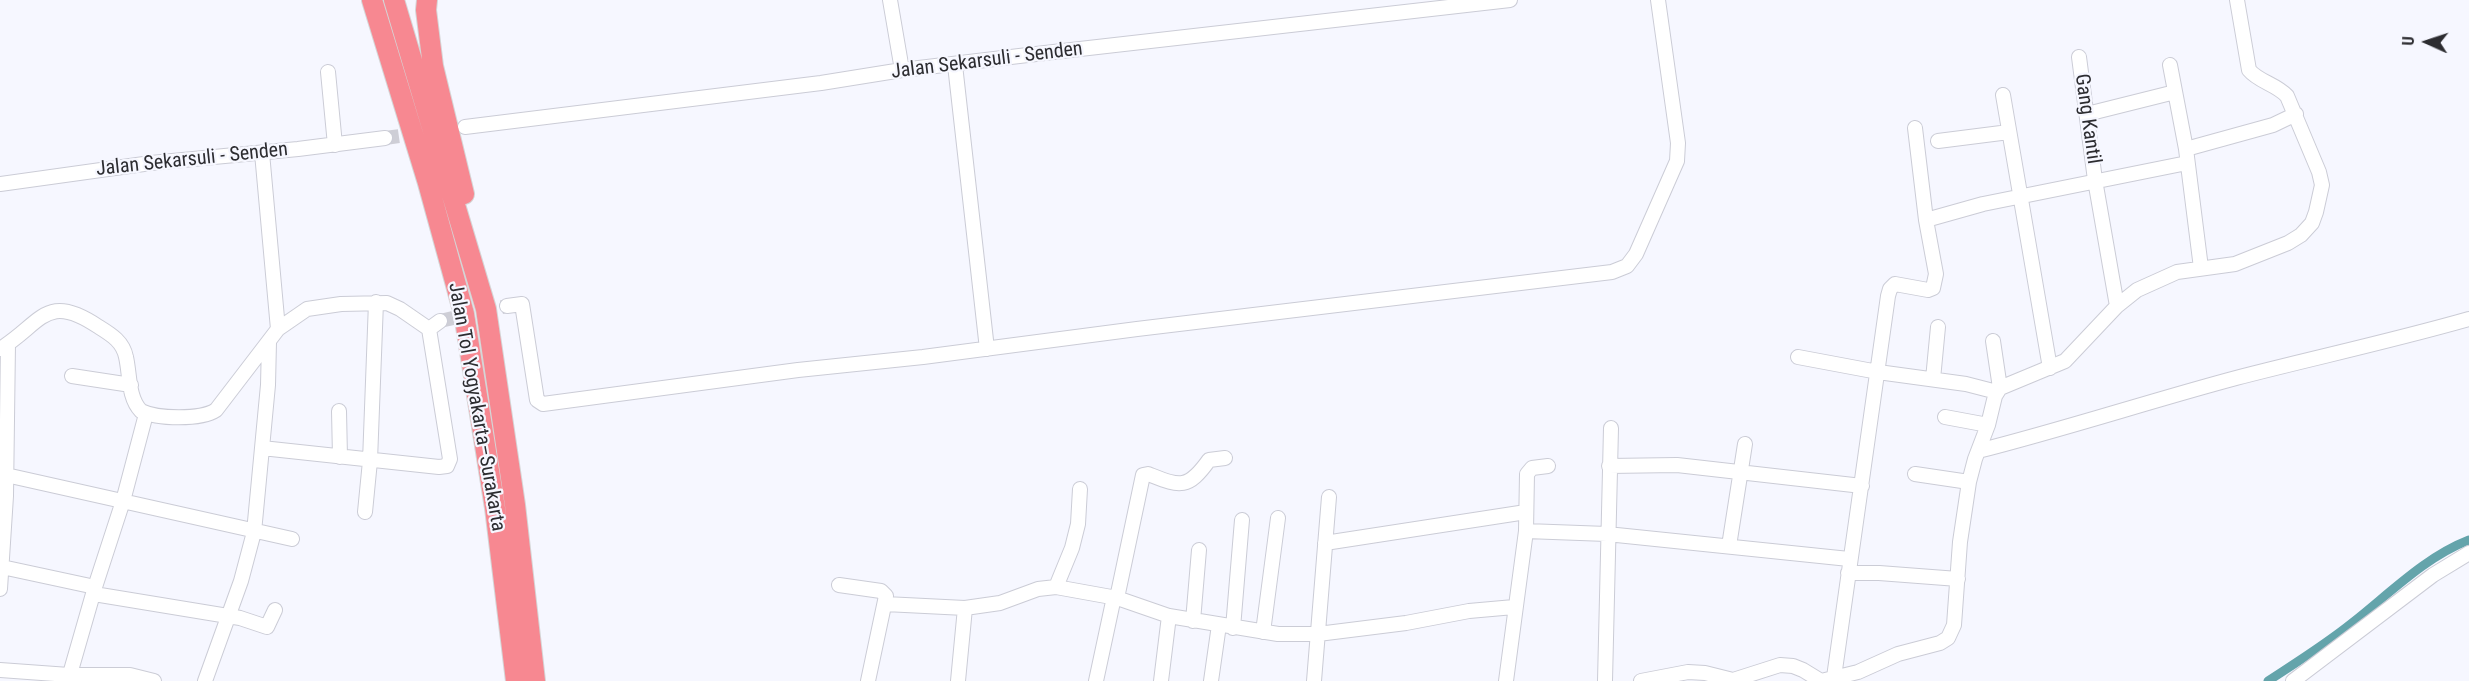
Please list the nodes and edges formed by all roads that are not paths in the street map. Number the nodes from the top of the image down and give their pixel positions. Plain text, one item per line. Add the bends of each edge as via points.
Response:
1 (359, 0) edge
2 (372, 0) edge
3 (394, 0) edge
4 (427, 0) edge
5 (890, 0) edge
6 (1509, 0) edge
7 (1658, 0) edge
8 (2237, 0) edge
9 (2079, 57) dead end
10 (955, 65) junction
11 (2170, 66) dead end
12 (902, 70) junction
13 (328, 72) dead end
14 (2175, 92) junction
15 (2003, 95) dead end
16 (2086, 114) junction
17 (2296, 114) junction
18 (465, 127) dead end
19 (1915, 128) dead end
20 (2009, 132) junction
21 (385, 138) tunnel mouth
22 (1938, 141) dead end
23 (335, 144) junction
24 (2186, 148) junction
25 (262, 153) junction
26 (2187, 163) junction
27 (2095, 180) junction
28 (428, 183) junction
29 (0, 184) edge
30 (2022, 197) junction
31 (1926, 220) junction
32 (2201, 268) junction
33 (376, 302) junction
34 (507, 306) dead end
35 (2117, 306) junction
36 (486, 309) junction
37 (2469, 319) edge
38 (1938, 327) dead end
39 (278, 329) junction
40 (1993, 341) dead end
41 (269, 342) junction
42 (4, 347) edge
43 (987, 349) junction
44 (1798, 357) dead end
45 (2050, 368) junction
46 (1878, 372) junction
47 (72, 376) dead end
48 (1933, 379) junction
49 (131, 385) junction
50 (1999, 390) junction
51 (339, 411) dead end
52 (146, 414) junction
53 (1945, 417) dead end
54 (1988, 425) junction
55 (1611, 428) dead end
56 (1745, 444) dead end
57 (262, 448) junction
58 (1978, 452) junction
59 (340, 457) junction
60 (1226, 458) dead end
61 (370, 461) junction
62 (1548, 466) dead end
63 (1609, 466) junction
64 (1740, 471) junction
65 (1915, 474) dead end
66 (6, 475) junction
67 (1969, 482) junction
68 (1862, 486) junction
69 (1080, 489) dead end
70 (1329, 497) dead end
71 (123, 501) junction
72 (505, 506) junction
73 (365, 512) dead end
74 (1526, 512) junction
75 (1278, 518) dead end
76 (1242, 520) dead end
77 (1526, 531) junction
78 (254, 532) junction
79 (1607, 534) junction
80 (292, 539) dead end
81 (1325, 543) junction
82 (1729, 546) junction
83 (1199, 550) dead end
84 (2469, 553) edge
85 (1848, 566) junction
86 (2, 567) junction
87 (513, 570) junction
88 (1958, 579) junction
89 (839, 585) dead end
90 (1056, 587) junction
91 (0, 589) edge
92 (94, 591) junction
93 (1116, 598) junction
94 (885, 604) junction
95 (1514, 607) junction
96 (965, 608) junction
97 (275, 610) dead end
98 (1169, 616) junction
99 (229, 617) junction
100 (1193, 621) junction
101 (1226, 626) junction
102 (1263, 632) junction
103 (1318, 634) junction
104 (0, 670) edge
105 (68, 678) edge
106 (1714, 678) edge
107 (1825, 680) edge
108 (154, 681) edge
109 (205, 681) edge
110 (516, 681) edge
111 (536, 681) edge
112 (868, 681) edge
113 (958, 681) edge
114 (1096, 681) edge
115 (1161, 681) edge
116 (1211, 681) edge
117 (1314, 681) edge
118 (1506, 681) edge
119 (1605, 681) edge
120 (1641, 681) edge
121 (2293, 681) edge

1 - 28 highway
2 - 28 highway, Jalan Tol Yogyakarta–Surakarta
3 - 36 highway, Jalan Tol Yogyakarta–Surakarta
4 - 36 highway via 433,66 461,180
5 - 12 street
6 - 10 street, Jalan Sekarsuli - Senden
7 - 43 street via 1678,153 1636,254 1620,270
8 - 17 street via 2249,70 2281,90
9 - 16 street, Gang Kantil
10 - 12 street, Jalan Sekarsuli - Senden
10 - 43 street
11 - 14 street
12 - 18 street, Jalan Sekarsuli - Senden
13 - 23 street
14 - 16 street
14 - 24 street
15 - 20 street
16 - 27 street, Gang Kantil
17 - 24 street via 2273,126
17 - 32 street via 2321,178 2321,194 2312,222 2288,243 2235,264
19 - 31 street
20 - 22 street
20 - 30 street
21 - 23 street, Jalan Sekarsuli - Senden
23 - 25 street, Jalan Sekarsuli - Senden
24 - 26 street
25 - 29 street, Jalan Sekarsuli - Senden via 143,164
25 - 39 street
26 - 27 street
26 - 32 street
27 - 30 street
27 - 35 street, Gang Kantil
28 - 72 highway, Jalan Tol Yogyakarta–Surakarta via 464,314
30 - 31 street
30 - 45 street
31 - 46 street via 1935,285 1925,290 1895,284 1890,289
32 - 35 street via 2168,276 2138,290
33 - 39 street via 308,309
33 - 61 street
33 - 61 street via 394,305 435,325 450,459 447,466 440,467
34 - 43 street via 522,304 537,400 543,405
35 - 45 street via 2071,356
36 - 72 highway, Jalan Tol Yogyakarta–Surakarta
37 - 58 street via 2234,379
38 - 48 street
39 - 41 street
40 - 50 street
41 - 52 street via 210,414
41 - 57 street
42 - 49 street via 38,318 56,310 68,310 118,341 126,356
42 - 66 street
44 - 46 street
45 - 50 street
46 - 48 street
46 - 68 street
47 - 49 street
48 - 50 street
49 - 52 street via 138,407
50 - 54 street
51 - 59 street
52 - 71 street
53 - 54 street
54 - 58 street
55 - 63 street
56 - 64 street
57 - 59 street
57 - 78 street
58 - 67 street
59 - 61 street
60 - 93 street via 1209,460 1197,476 1179,484 1143,475
61 - 73 street
62 - 74 street via 1534,467 1527,474
63 - 64 street via 1666,464
63 - 79 street
64 - 68 street
64 - 82 street
65 - 67 street
66 - 71 street
66 - 86 street
67 - 88 street
68 - 85 street
69 - 90 street via 1078,524
70 - 81 street
71 - 78 street
71 - 92 street
72 - 87 highway, Jalan Tol Yogyakarta–Surakarta
74 - 77 street
74 - 81 street
75 - 102 street
76 - 101 street
77 - 79 street
77 - 95 street
78 - 80 street
78 - 99 street
79 - 82 street
79 - 119 street
81 - 103 street
82 - 85 street
83 - 100 street
84 - 121 street via 2433,575
85 - 88 street via 1879,573
85 - 107 street
86 - 91 street
86 - 92 street
87 - 110 highway, Jalan Tol Yogyakarta–Surakarta
87 - 111 highway, Jalan Tol Yogyakarta–Surakarta
88 - 107 street via 1954,626 1945,640
89 - 94 street via 881,591 886,596
90 - 93 street
90 - 96 street
92 - 99 street
92 - 105 street
93 - 98 street
93 - 114 street
94 - 96 street
94 - 112 street
95 - 103 street
95 - 118 street
96 - 113 street
97 - 99 street via 267,627
98 - 100 street
98 - 115 street
99 - 109 street
100 - 101 street
101 - 102 street
101 - 116 street
102 - 103 street
103 - 117 street
104 - 105 street
105 - 108 street via 130,675
106 - 107 street via 1738,679 1787,665
106 - 120 street via 1688,672

